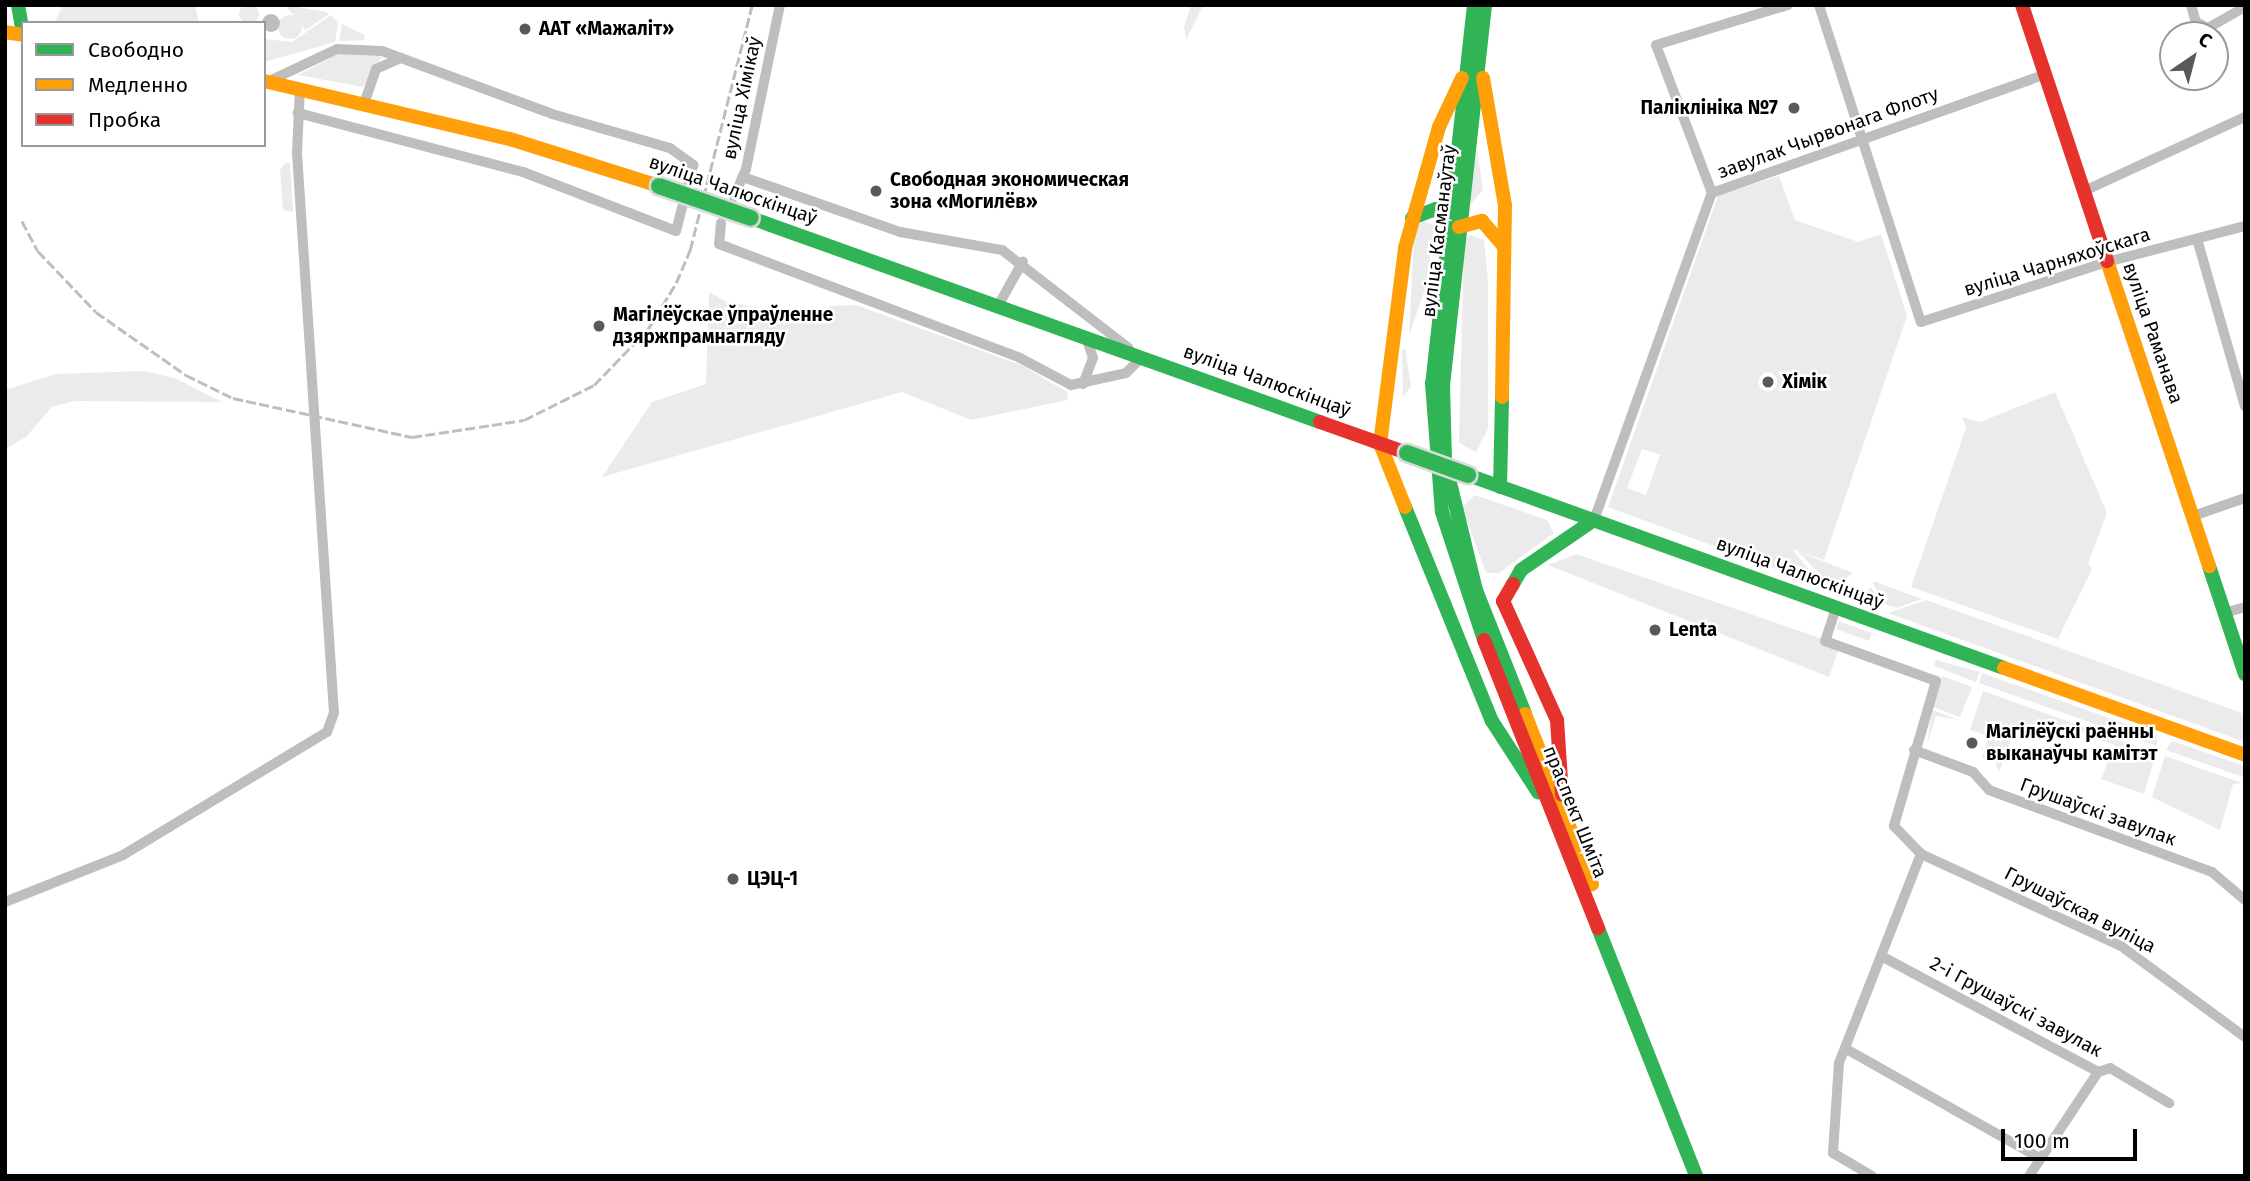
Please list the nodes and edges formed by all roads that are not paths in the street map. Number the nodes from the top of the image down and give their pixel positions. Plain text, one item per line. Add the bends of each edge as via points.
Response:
1 (780, 5) edge
2 (1474, 5) edge
3 (1485, 5) edge
4 (1788, 5) edge
5 (1819, 5) edge
6 (2022, 5) edge
7 (2191, 5) edge
8 (2245, 7) edge
9 (402, 58) junction
10 (1474, 65) junction
11 (2046, 74) junction
12 (266, 82) edge
13 (266, 82) edge
14 (300, 88) junction
15 (365, 101) junction
16 (298, 113) junction
17 (2245, 117) edge
18 (1863, 138) junction
19 (743, 177) junction
20 (2084, 191) junction
21 (1712, 193) junction
22 (734, 197) dead end
23 (1412, 218) junction
24 (721, 223) dead end
25 (1454, 226) junction
26 (2245, 226) edge
27 (2197, 239) junction
28 (1504, 247) junction
29 (1023, 261) junction
30 (2107, 262) junction
31 (998, 306) junction
32 (1086, 339) junction
33 (1143, 359) junction
34 (1083, 384) junction
35 (2245, 406) edge
36 (1380, 444) junction
37 (1439, 460) joint
38 (1500, 487) junction
39 (2245, 498) edge
40 (2193, 516) junction
41 (1594, 520) junction
42 (2245, 607) edge
43 (1836, 608) junction
44 (2224, 613) junction
45 (2245, 674) edge
46 (1914, 750) junction
47 (2245, 755) edge
48 (1556, 807) junction
49 (1921, 854) junction
50 (2245, 900) edge
51 (5, 902) edge
52 (1883, 957) junction
53 (2245, 1037) edge
54 (1848, 1051) junction
55 (2098, 1072) junction
56 (2169, 1103) dead end
57 (2040, 1158) junction
58 (1696, 1176) edge
59 (1706, 1176) edge
60 (1872, 1176) edge
61 (2029, 1176) edge

1 - 19 street, вуліца Хімікаў
2 - 10 main road, вуліца Касманаўтаў
3 - 10 main road, вуліца Касманаўтаў
4 - 21 street via 1656,45
5 - 18 street
6 - 11 main road, вуліца Раманава
7 - 8 street via 2196,22 2208,28
9 - 12 street via 360,47 337,50
9 - 15 street via 376,69
9 - 16 street via 689,157 693,165 676,232 523,172
10 - 23 main road via 1439,127
10 - 25 main road, вуліца Касманаўтаў
10 - 28 main road via 1501,157
11 - 18 street, завулак Чырвонага Флоту
11 - 20 main road, вуліца Раманава
13 - 14 main road, вуліца Чалюскінцаў
14 - 15 main road, вуліца Чалюскінцаў
14 - 16 street
15 - 31 main road, вуліца Чалюскінцаў, bridge via 659,186
16 - 51 street via 334,713 327,732 123,855
17 - 20 street
18 - 21 street, завулак Чырвонага Флоту
18 - 30 street, вуліца Чарняхоўскага via 1921,322
19 - 22 street, вуліца Хімікаў
19 - 29 street via 900,232 1002,250
20 - 30 main road, вуліца Раманава
21 - 41 street, завулак Чырвонага Флоту
23 - 25 main road via 1436,209
23 - 36 main road
24 - 34 street via 719,244 1020,358 1071,386
25 - 28 main road via 1482,221
25 - 37 main road, вуліца Касманаўтаў via 1432,383
26 - 27 street, вуліца Чарняхоўскага
27 - 30 street, вуліца Чарняхоўскага
27 - 35 street
28 - 38 main road
29 - 31 street
29 - 33 street
30 - 40 main road, вуліца Раманава
31 - 32 main road, вуліца Чалюскінцаў
32 - 33 main road, вуліца Чалюскінцаў
32 - 34 street via 1093,358
33 - 34 street via 1126,373
33 - 36 main road, вуліца Чалюскінцаў
36 - 38 main road, вуліца Чалюскінцаў, bridge
36 - 48 main road via 1492,721
37 - 48 main road, праспект Шміта via 1464,589
38 - 41 main road, вуліца Чалюскінцаў
39 - 40 street
40 - 44 main road, вуліца Раманава
41 - 43 main road, вуліца Чалюскінцаў
41 - 48 main road via 1521,570 1503,601 1557,720
42 - 44 street
43 - 46 street via 1825,641 1936,681
43 - 47 main road, вуліца Чалюскінцаў
44 - 45 main road, вуліца Раманава
46 - 49 street, Грушаўская вуліца via 1894,826
46 - 50 street, Грушаўскі завулак via 1973,772 1989,790 2212,872
48 - 58 main road, праспект Шміта
48 - 59 main road, праспект Шміта
49 - 52 street
49 - 53 street, Грушаўская вуліца via 2121,947
52 - 54 street
52 - 55 street, 2-і Грушаўскі завулак
54 - 57 street
54 - 60 street via 1839,1063 1833,1153
55 - 56 street, 2-і Грушаўскі завулак via 2110,1068
55 - 57 street
57 - 61 street

